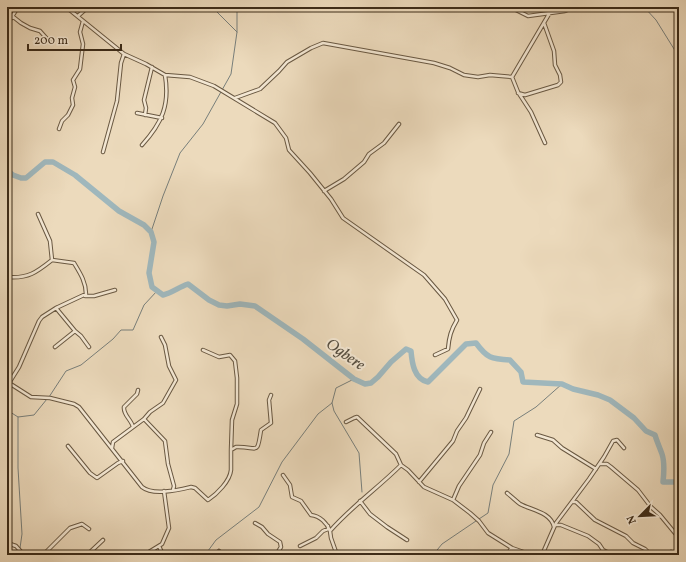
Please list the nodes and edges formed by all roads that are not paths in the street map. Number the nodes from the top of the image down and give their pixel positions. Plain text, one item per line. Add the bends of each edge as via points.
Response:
1 (18, 7) edge
2 (66, 7) edge
3 (88, 7) edge
4 (510, 7) edge
5 (552, 7) edge
6 (576, 7) edge
7 (7, 12) edge
8 (550, 13) junction
9 (13, 15) junction
10 (78, 16) junction
11 (83, 21) junction
12 (544, 23) junction
13 (7, 30) edge
14 (49, 41) dead end
15 (124, 54) junction
16 (152, 67) junction
17 (165, 75) junction
18 (512, 77) junction
19 (518, 92) junction
20 (235, 99) junction
21 (137, 114) dead end
22 (145, 115) junction
23 (162, 118) junction
24 (399, 124) dead end
25 (58, 129) dead end
26 (545, 142) dead end
27 (142, 146) dead end
28 (103, 152) dead end
29 (324, 191) junction
30 (38, 214) dead end
31 (52, 260) junction
32 (7, 277) edge
33 (115, 290) dead end
34 (85, 295) junction
35 (56, 308) junction
36 (75, 331) junction
37 (161, 337) dead end
38 (55, 347) dead end
39 (89, 348) dead end
40 (203, 350) dead end
41 (435, 356) dead end
42 (8, 383) edge
43 (480, 389) dead end
44 (138, 390) dead end
45 (271, 395) dead end
46 (144, 420) junction
47 (346, 422) dead end
48 (133, 427) junction
49 (491, 432) dead end
50 (537, 435) dead end
51 (68, 446) dead end
52 (624, 448) dead end
53 (112, 449) junction
54 (231, 450) junction
55 (122, 462) junction
56 (600, 464) junction
57 (401, 465) junction
58 (596, 469) junction
59 (283, 475) dead end
60 (418, 482) junction
61 (174, 490) junction
62 (164, 491) junction
63 (507, 493) dead end
64 (452, 500) junction
65 (360, 501) junction
66 (572, 502) junction
67 (255, 523) dead end
68 (328, 526) junction
69 (554, 526) junction
70 (89, 529) dead end
71 (330, 531) junction
72 (679, 538) edge
73 (103, 540) dead end
74 (407, 540) dead end
75 (7, 544) edge
76 (159, 546) junction
77 (300, 546) dead end
78 (512, 548) junction
79 (219, 551) dead end
80 (679, 553) edge
81 (24, 555) edge
82 (43, 555) edge
83 (87, 555) edge
84 (144, 555) edge
85 (164, 555) edge
86 (224, 555) edge
87 (276, 555) edge
88 (337, 555) edge
89 (508, 555) edge
90 (532, 555) edge
91 (542, 555) edge
92 (613, 555) edge
93 (651, 555) edge
94 (668, 555) edge
95 (675, 555) edge

1 - 9 street
2 - 10 street
3 - 10 street
4 - 8 street via 528,16
5 - 8 street
6 - 8 street
7 - 9 street
8 - 12 street
9 - 13 street
9 - 14 street via 21,23 40,31
10 - 11 street
11 - 15 street
11 - 25 street via 80,32 83,44 80,69 73,80 73,104
12 - 18 street
12 - 19 street via 561,82 525,95
15 - 16 street
15 - 28 street via 117,101
16 - 17 street
16 - 22 street via 144,100
17 - 20 street via 190,77 214,86
17 - 23 street via 167,92
18 - 19 street
18 - 20 street via 464,75 434,63 324,43 287,62 260,89
19 - 26 street
20 - 29 street via 275,123 286,138 289,150
21 - 22 street
22 - 23 street
23 - 27 street
24 - 29 street via 364,162 344,179
29 - 41 street via 343,218 424,275 445,299 457,320 449,337 448,349
30 - 31 street via 50,241
31 - 32 street via 32,275
31 - 34 street via 74,263 86,286
33 - 34 street via 94,296
34 - 35 street
35 - 36 street
35 - 42 street via 39,321 20,367
36 - 38 street
36 - 39 street via 82,336
37 - 46 street via 176,380 163,403
40 - 54 street via 219,357 230,355 235,361 237,404 232,420
42 - 53 street via 31,397 50,398 79,407
43 - 60 street via 450,444
44 - 48 street via 124,406 124,412
45 - 54 street via 271,423 261,430 260,444 253,449 236,447
46 - 48 street
46 - 61 street via 165,441
47 - 57 street via 358,417 362,420 396,454
48 - 53 street via 113,442
49 - 64 street
50 - 58 street via 553,440
51 - 55 street via 97,478
52 - 56 street via 617,440 613,441
53 - 55 street
54 - 61 street via 229,477 209,499 206,500 195,488
55 - 62 street via 146,490
56 - 58 street
56 - 72 street via 607,464 638,490
57 - 60 street
57 - 65 street
58 - 66 street
59 - 68 street via 290,485 292,497 301,500 311,515
60 - 64 street via 429,491
61 - 62 street
62 - 76 street via 169,528
63 - 69 street via 520,503 544,514
64 - 78 street via 478,520 488,533
65 - 71 street
65 - 74 street via 370,514
66 - 69 street
66 - 93 street via 576,502 595,520 626,536
67 - 87 street via 280,542 280,551
68 - 71 street
68 - 77 street via 328,529 316,538
69 - 91 street
69 - 92 street via 561,525 588,536
70 - 82 street via 82,524 70,528
71 - 88 street
73 - 83 street
75 - 81 street via 18,547
76 - 84 street
76 - 85 street
78 - 89 street
78 - 90 street
79 - 86 street
80 - 95 street
94 - 95 street via 671,552

